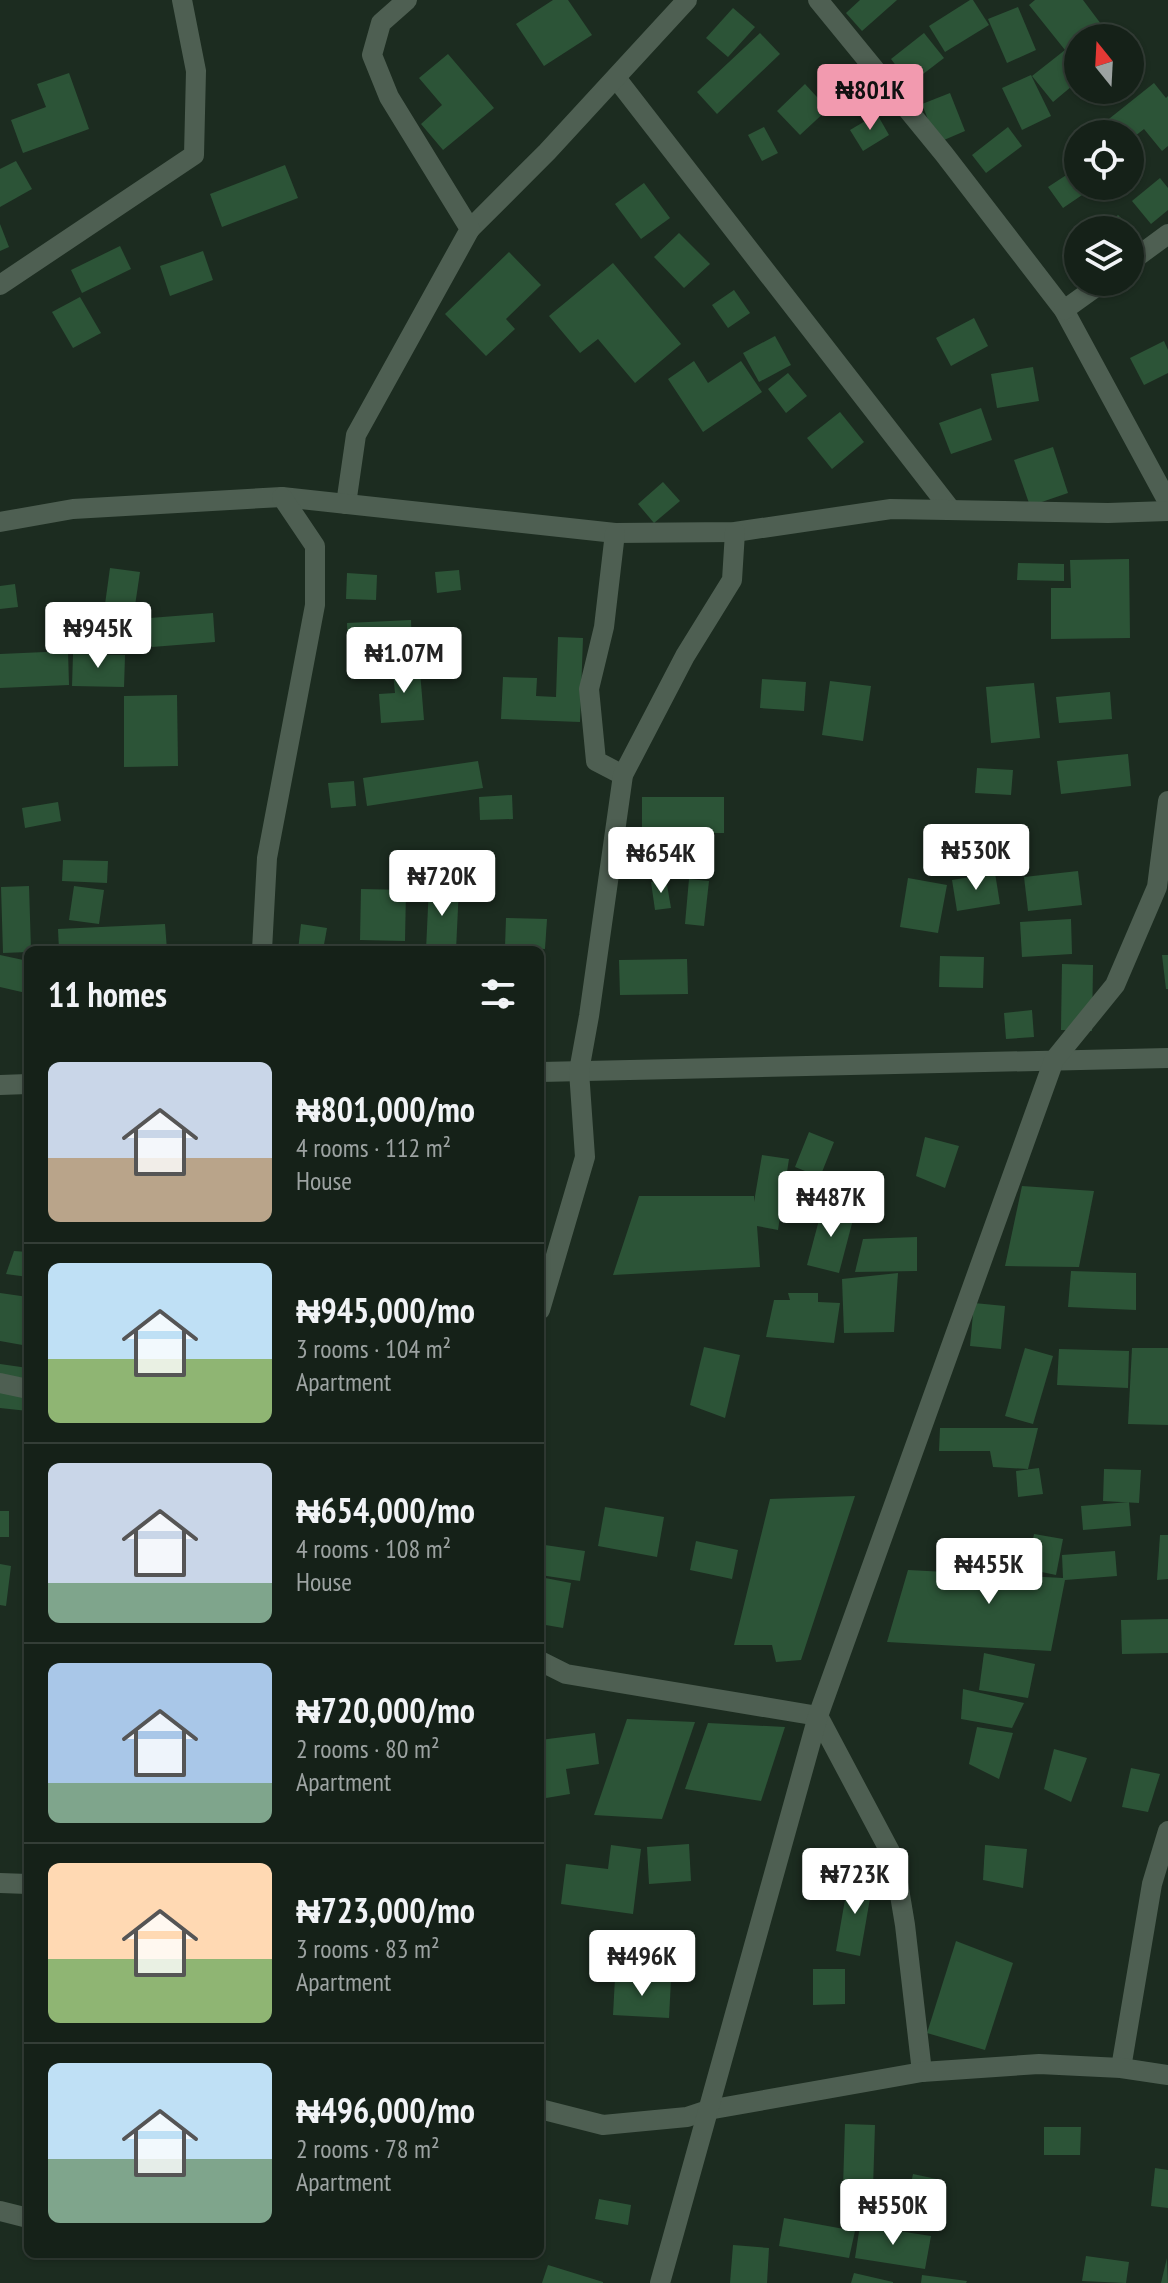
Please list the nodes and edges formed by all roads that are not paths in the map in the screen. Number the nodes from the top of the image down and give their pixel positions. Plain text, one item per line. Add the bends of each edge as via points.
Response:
1 (182, 0) edge
2 (407, 0) edge
3 (687, 0) edge
4 (818, 0) edge
5 (616, 78) junction
6 (470, 229) junction
7 (1168, 234) edge
8 (1144, 252) edge
9 (0, 285) edge
10 (1084, 296) edge
11 (1064, 310) junction
12 (1159, 465) edge
13 (282, 497) junction
14 (1168, 502) edge
15 (346, 504) junction
16 (951, 510) junction
17 (1168, 511) edge
18 (0, 522) edge
19 (735, 532) junction
20 (615, 533) junction
21 (623, 775) junction
22 (1168, 801) edge
23 (262, 946) edge
24 (1168, 1058) edge
25 (1054, 1060) junction
26 (579, 1071) junction
27 (544, 1072) edge
28 (24, 1084) edge
29 (0, 1085) edge
30 (546, 1269) edge
31 (0, 1383) edge
32 (24, 1388) edge
33 (544, 1663) edge
34 (818, 1716) junction
35 (1168, 1831) edge
36 (0, 1883) edge
37 (24, 1884) edge
38 (1121, 2068) junction
39 (922, 2072) junction
40 (1168, 2075) edge
41 (544, 2110) edge
42 (708, 2110) junction
43 (0, 2211) edge
44 (24, 2217) edge
45 (660, 2283) edge

1 - 9 street via 196,71 194,155
2 - 6 street via 381,23 372,55 389,97
3 - 5 street
4 - 11 street
5 - 6 street
5 - 16 street
6 - 15 street via 356,435
7 - 8 street
10 - 11 street
11 - 12 street
12 - 14 street
13 - 15 street
13 - 18 street via 73,509
13 - 23 street via 315,546 315,605 267,858
15 - 20 street
16 - 17 street
16 - 19 street via 891,509
19 - 20 street
19 - 21 street via 732,580
20 - 21 street via 604,627 589,689 596,761
21 - 26 street
22 - 25 street via 1157,887 1115,985
24 - 25 street
25 - 26 street
25 - 34 street
26 - 27 street
26 - 30 street via 585,1157
28 - 29 street
31 - 32 street
33 - 34 street via 566,1674
34 - 39 street via 894,1859
34 - 42 street
35 - 38 street via 1152,1884
36 - 37 street
38 - 39 street via 1039,2064
38 - 40 street
39 - 42 street
41 - 42 street via 603,2125
42 - 45 street
43 - 44 street

